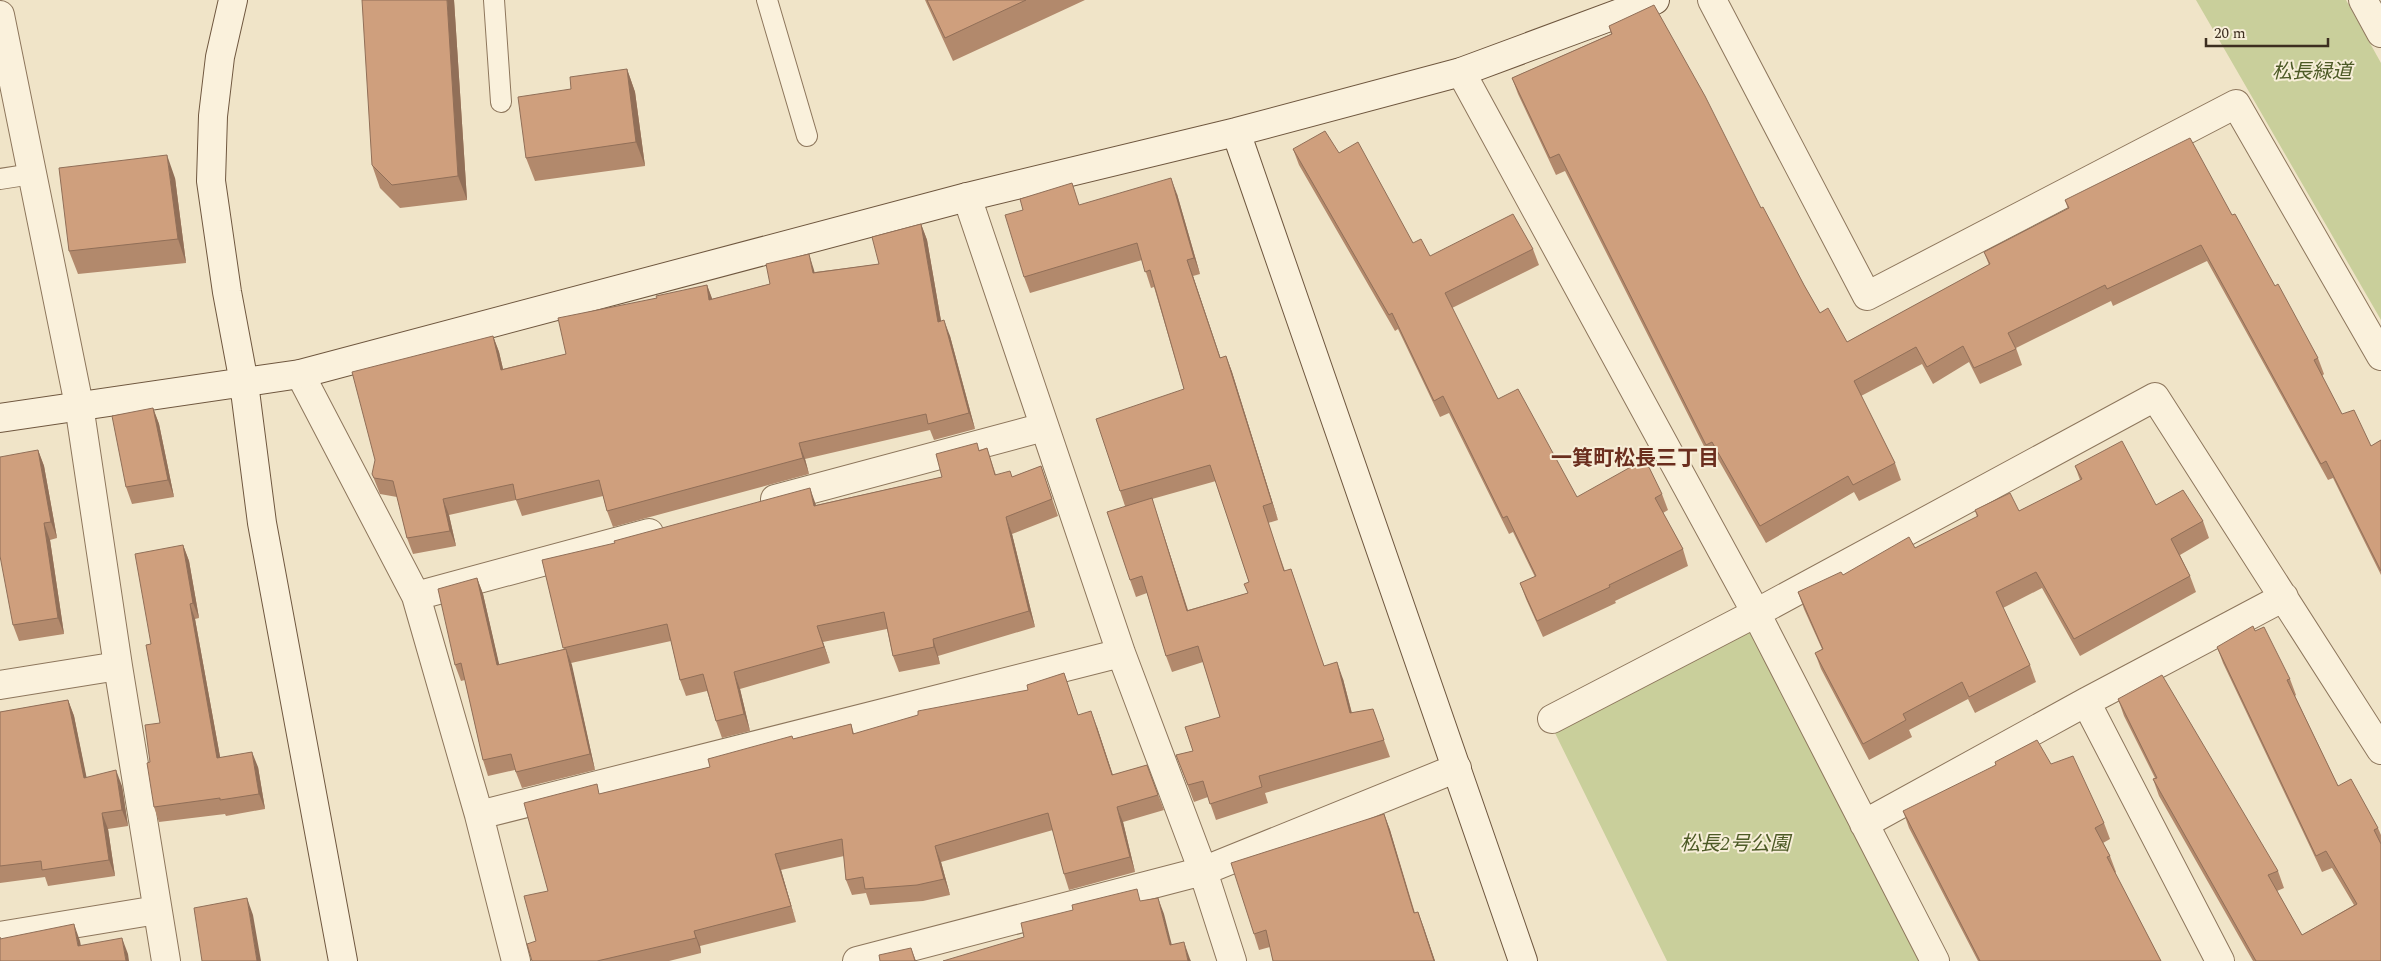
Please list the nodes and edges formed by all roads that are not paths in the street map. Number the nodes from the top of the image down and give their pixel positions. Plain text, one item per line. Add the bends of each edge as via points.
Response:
1 (233, 0) edge
2 (494, 0) edge
3 (767, 0) edge
4 (1655, 0) edge
5 (1712, 0) edge
6 (2363, 0) edge
7 (0, 15) edge
8 (2381, 33) edge
9 (1461, 72) junction
10 (501, 102) dead end
11 (1236, 132) junction
12 (807, 136) dead end
13 (32, 174) junction
14 (0, 179) edge
15 (967, 197) junction
16 (2381, 356) edge
17 (300, 374) junction
18 (244, 383) junction
19 (79, 405) junction
20 (0, 418) edge
21 (1044, 427) junction
22 (749, 506) edge
23 (673, 527) edge
24 (416, 596) junction
25 (2284, 597) junction
26 (1756, 613) junction
27 (1121, 654) junction
28 (118, 666) junction
29 (0, 685) edge
30 (2086, 702) junction
31 (1552, 719) dead end
32 (2381, 750) edge
33 (1456, 768) junction
34 (479, 815) junction
35 (1864, 824) junction
36 (1203, 871) junction
37 (158, 910) junction
38 (0, 936) edge
39 (166, 961) edge
40 (343, 961) edge
41 (516, 961) edge
42 (857, 961) edge
43 (1232, 961) edge
44 (1522, 961) edge
45 (1935, 961) edge
46 (2220, 961) edge

1 - 18 street via 220,57 213,116 211,181
2 - 10 lane
3 - 12 lane
4 - 9 street
5 - 16 street via 1867,296 2236,104
6 - 8 street
7 - 13 street
9 - 11 street
9 - 26 street
11 - 15 street
11 - 33 street
13 - 14 lane
13 - 19 street
15 - 17 street
15 - 21 street
17 - 18 street
17 - 24 street
18 - 19 street
18 - 40 street via 262,523
19 - 20 street
19 - 28 street
21 - 22 street
21 - 27 street
23 - 24 street
24 - 34 street
25 - 26 street via 2155,397
25 - 30 street
25 - 32 street
26 - 31 street
26 - 35 street
27 - 34 street
27 - 36 street
28 - 29 street
28 - 37 street
30 - 35 street
30 - 46 street
33 - 36 street
33 - 44 street
34 - 41 street
35 - 45 street
36 - 42 street
36 - 43 street
37 - 38 street
37 - 39 street

